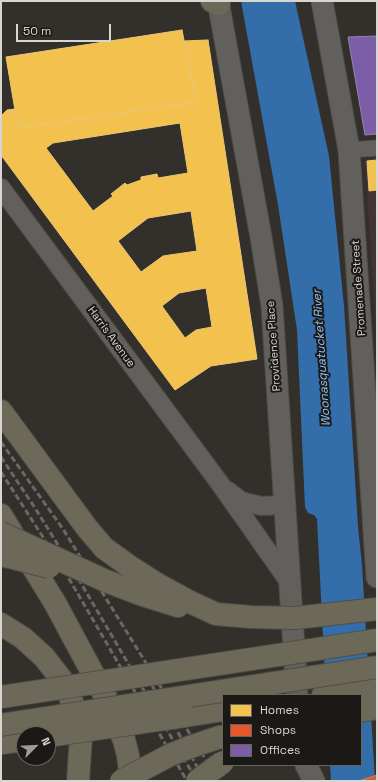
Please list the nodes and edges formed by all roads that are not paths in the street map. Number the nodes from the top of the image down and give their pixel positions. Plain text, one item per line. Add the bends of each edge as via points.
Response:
1 (322, 1) edge
2 (216, 2) edge
3 (377, 148) edge
4 (349, 150) junction
5 (1, 188) edge
6 (371, 381) edge
7 (1, 411) edge
8 (221, 485) junction
9 (285, 505) junction
10 (1, 515) edge
11 (1, 533) edge
12 (1, 555) edge
13 (377, 577) edge
14 (106, 581) junction
15 (290, 582) junction
16 (377, 609) edge
17 (216, 614) junction
18 (1, 624) edge
19 (377, 640) edge
20 (377, 667) edge
21 (87, 684) junction
22 (377, 687) edge
23 (1, 693) edge
24 (297, 694) edge
25 (329, 694) edge
26 (1, 697) edge
27 (377, 708) edge
28 (222, 710) edge
29 (362, 711) edge
30 (1, 725) edge
31 (56, 735) edge
32 (222, 736) edge
33 (16, 741) edge
34 (1, 743) edge
35 (222, 763) edge
36 (306, 766) edge
37 (78, 781) edge
38 (121, 781) edge
39 (131, 781) edge
40 (197, 781) edge
41 (314, 781) edge

1 - 4 main road, Promenade Street
2 - 9 main road, Providence Place via 269,282
3 - 4 street
4 - 6 main road, Promenade Street
5 - 8 street, Harris Avenue
6 - 13 main road, Promenade Street
7 - 17 highway via 104,548 157,584
8 - 9 street, Harris Avenue via 241,501 261,506
8 - 15 street, Harris Avenue
9 - 15 main road, Providence Place
10 - 39 highway via 55,603 106,698 124,740
11 - 14 highway, bridge
12 - 14 highway, bridge
14 - 17 highway via 161,601
15 - 24 main road, Providence Place
16 - 17 highway, bridge via 295,618
18 - 37 highway via 23,638 44,657 62,680 71,698 79,726 81,748
19 - 21 highway, bridge
20 - 30 highway, bridge
21 - 23 highway, bridge
21 - 26 highway, bridge
22 - 25 highway
27 - 29 highway
28 - 31 highway, bridge
32 - 38 highway, bridge via 170,755
33 - 34 highway
35 - 40 highway, bridge
36 - 41 main road

